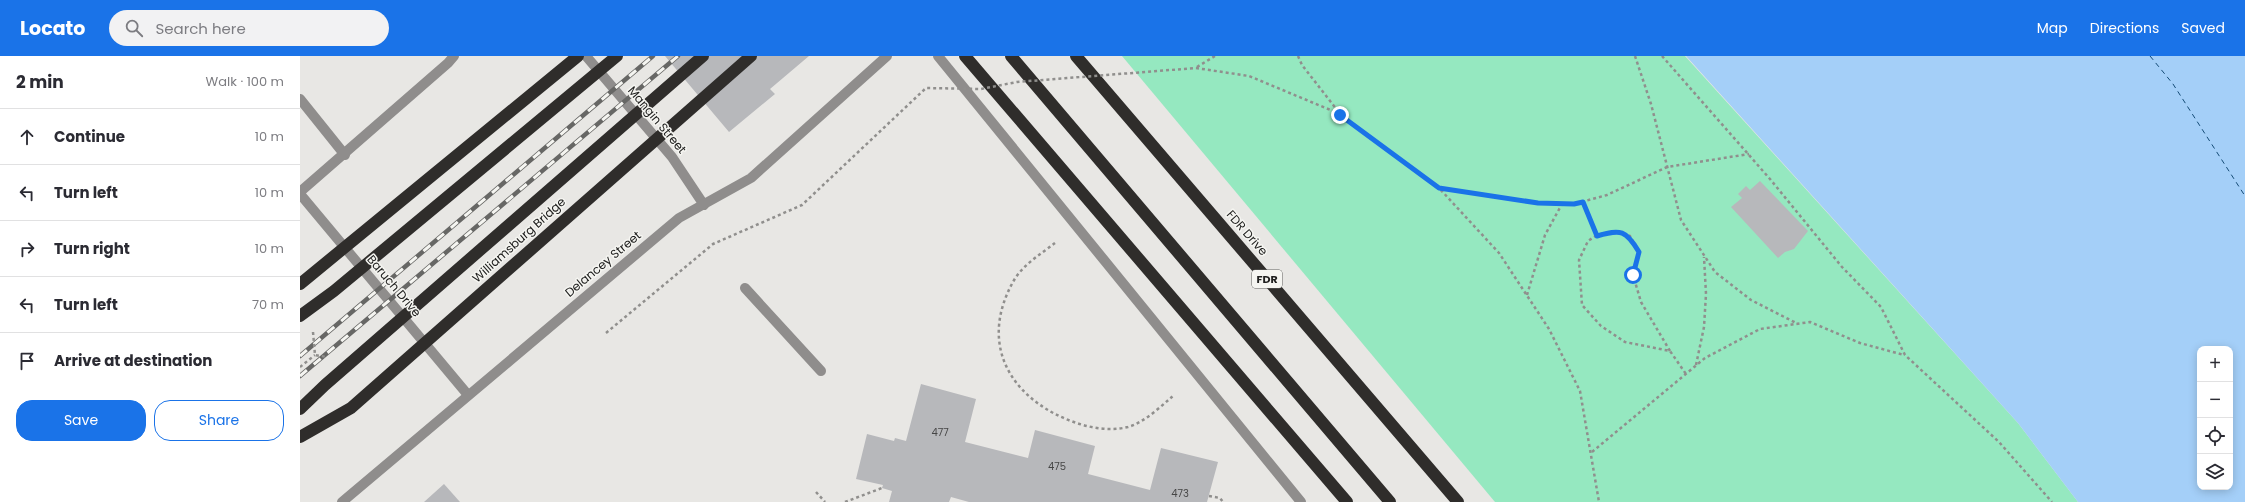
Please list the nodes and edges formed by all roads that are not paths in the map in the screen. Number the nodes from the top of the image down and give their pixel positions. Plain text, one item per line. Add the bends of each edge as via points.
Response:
1 (454, 56) edge
2 (578, 56) edge
3 (586, 56) edge
4 (617, 56) edge
5 (703, 56) edge
6 (750, 56) edge
7 (887, 56) edge
8 (938, 56) edge
9 (965, 56) edge
10 (1011, 56) edge
11 (1076, 56) edge
12 (300, 99) edge
13 (345, 155) junction
14 (300, 193) edge
15 (704, 205) junction
16 (300, 284) edge
17 (745, 288) dead end
18 (300, 316) edge
19 (821, 371) dead end
20 (468, 395) junction
21 (300, 409) edge
22 (300, 437) edge
23 (342, 502) edge
24 (1301, 502) edge
25 (1347, 502) edge
26 (1390, 502) edge
27 (1458, 502) edge

1 - 13 street
2 - 16 highway, bridge
3 - 15 street, Mangin Street via 672,157
4 - 18 highway, bridge via 334,291
5 - 21 highway, Williamsburg Bridge, bridge via 325,384
6 - 22 highway, Williamsburg Bridge, bridge via 351,408
7 - 15 street, Delancey Street via 751,178
8 - 24 street
9 - 25 highway
10 - 26 highway
11 - 27 highway, FDR Drive / FDR
12 - 13 street
13 - 14 street
14 - 20 street, Baruch Drive
15 - 20 street, Delancey Street via 679,218
17 - 19 street
20 - 23 street, Delancey Street

